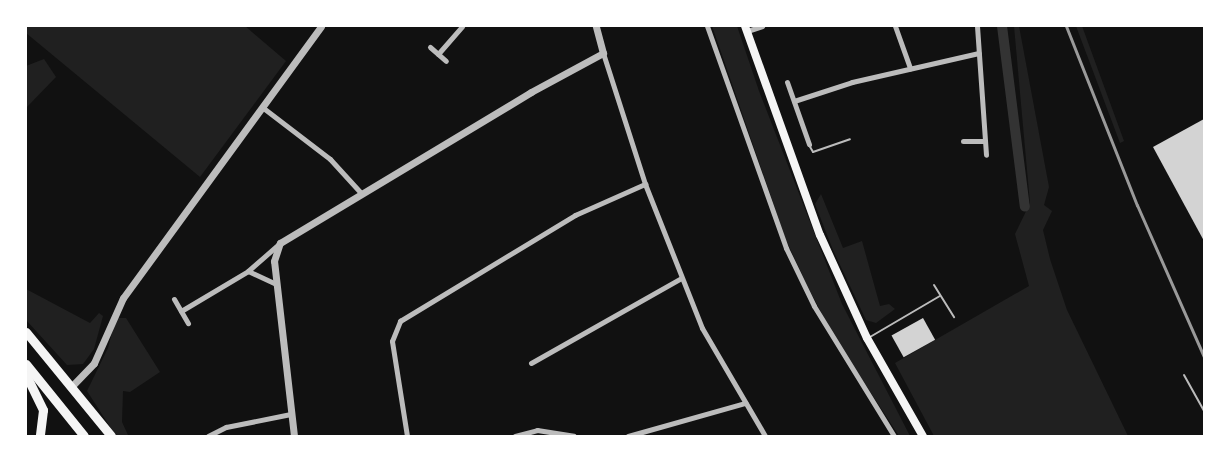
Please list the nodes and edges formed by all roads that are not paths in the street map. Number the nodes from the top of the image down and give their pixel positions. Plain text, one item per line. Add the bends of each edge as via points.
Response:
1 (321, 26) edge
2 (462, 26) edge
3 (596, 26) edge
4 (707, 26) edge
5 (762, 26) edge
6 (895, 26) edge
7 (977, 26) edge
8 (746, 28) edge
9 (430, 47) dead end
10 (603, 53) junction
11 (979, 53) junction
12 (438, 54) junction
13 (446, 62) dead end
14 (910, 68) junction
15 (787, 82) dead end
16 (794, 101) junction
17 (262, 107) junction
18 (850, 138) dead end
19 (963, 141) dead end
20 (984, 141) junction
21 (809, 144) joint
22 (986, 155) dead end
23 (645, 184) junction
24 (362, 194) junction
25 (280, 243) junction
26 (248, 271) junction
27 (681, 278) junction
28 (276, 284) junction
29 (934, 285) dead end
30 (940, 296) junction
31 (174, 299) dead end
32 (181, 310) junction
33 (954, 317) dead end
34 (188, 323) dead end
35 (26, 332) edge
36 (867, 338) junction
37 (531, 363) dead end
38 (26, 364) edge
39 (26, 375) edge
40 (1184, 375) dead end
41 (71, 387) junction
42 (745, 403) junction
43 (1204, 411) edge
44 (291, 414) junction
45 (40, 436) edge
46 (84, 436) edge
47 (111, 436) edge
48 (208, 436) edge
49 (294, 436) edge
50 (407, 436) edge
51 (515, 436) edge
52 (574, 436) edge
53 (628, 436) edge
54 (765, 436) edge
55 (894, 436) edge
56 (923, 436) edge

1 - 17 street
2 - 12 street
3 - 10 street
4 - 55 street via 786,248 814,306
5 - 8 street
6 - 14 street
7 - 11 street
8 - 36 main road via 820,235
9 - 12 street
10 - 23 street
10 - 24 street
11 - 14 street
11 - 20 street
12 - 13 street
14 - 16 street
15 - 16 street
16 - 21 street
17 - 24 street via 330,159
17 - 41 street via 123,298 94,363
18 - 21 lane via 813,152
19 - 20 street
20 - 22 street
23 - 27 street
23 - 50 street via 574,215 399,321 392,340
24 - 25 street
25 - 26 street
25 - 28 street via 274,261
26 - 28 street
26 - 32 street
27 - 37 street
27 - 42 street via 702,328
28 - 44 street
29 - 30 lane
30 - 33 lane
30 - 36 lane
31 - 32 street
32 - 34 street
35 - 41 highway
36 - 56 main road
38 - 46 highway
39 - 45 highway via 43,410
40 - 43 lane
41 - 47 highway
42 - 53 street
42 - 54 street
44 - 48 street via 225,427
44 - 49 street
51 - 52 street via 537,430

